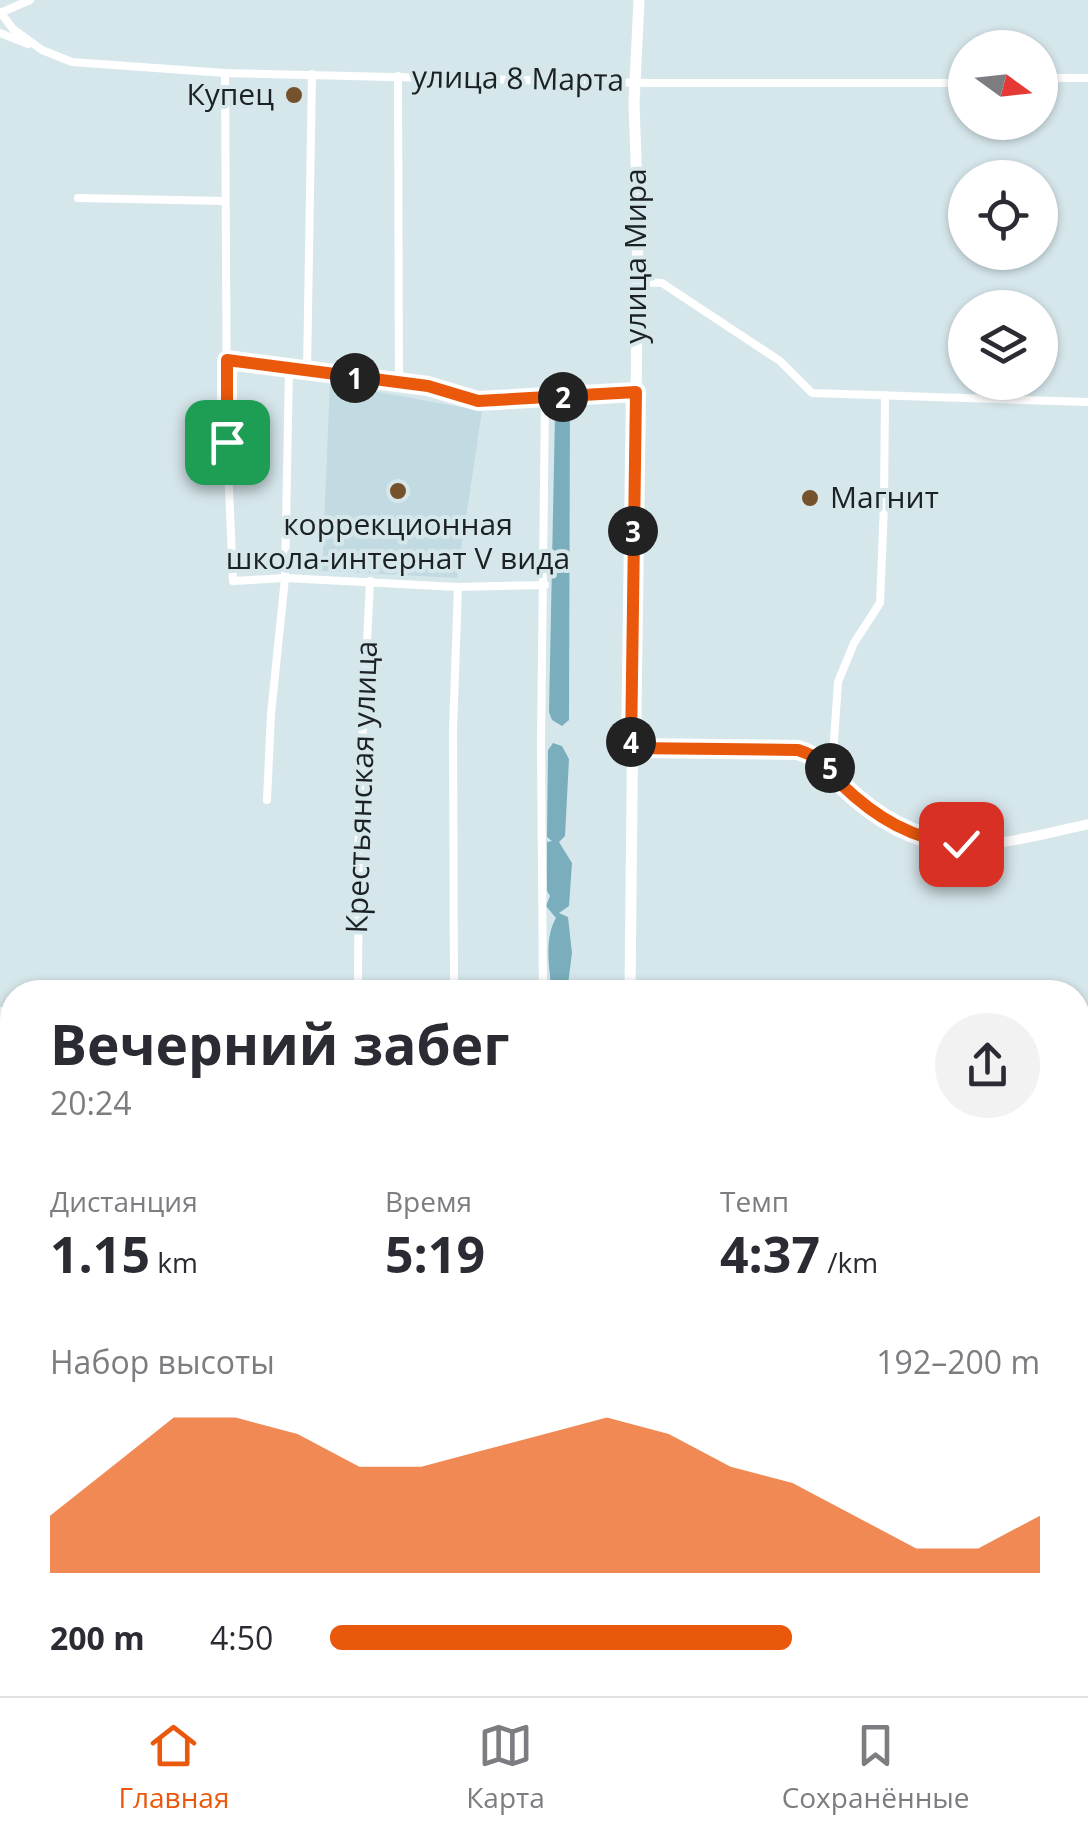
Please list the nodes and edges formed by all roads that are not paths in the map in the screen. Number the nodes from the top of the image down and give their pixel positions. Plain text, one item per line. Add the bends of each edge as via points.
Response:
1 (30, 0) edge
2 (639, 0) edge
3 (0, 13) edge
4 (0, 34) edge
5 (42, 50) junction
6 (225, 73) junction
7 (312, 74) junction
8 (398, 76) junction
9 (1058, 78) edge
10 (1088, 78) edge
11 (635, 82) junction
12 (948, 83) edge
13 (78, 198) dead end
14 (225, 201) junction
15 (637, 282) junction
16 (227, 360) junction
17 (289, 368) junction
18 (307, 370) junction
19 (400, 384) junction
20 (636, 392) junction
21 (885, 395) junction
22 (545, 399) junction
23 (1088, 402) edge
24 (835, 504) dead end
25 (884, 505) junction
26 (285, 578) junction
27 (370, 581) junction
28 (545, 586) junction
29 (458, 588) junction
30 (631, 748) junction
31 (832, 770) junction
32 (267, 800) dead end
33 (1088, 824) edge
34 (356, 980) edge
35 (454, 980) edge
36 (543, 980) edge
37 (630, 980) edge

1 - 3 street
2 - 11 main road, улица Мира
3 - 5 street
4 - 5 street
5 - 6 street, улица 8 Марта via 72,62
6 - 7 street, улица 8 Марта
6 - 14 street
7 - 8 street, улица 8 Марта
7 - 18 street
8 - 11 street, улица 8 Марта
8 - 19 street
9 - 10 street
11 - 12 street, улица 8 Марта
11 - 15 main road, улица Мира
13 - 14 street
14 - 16 street
15 - 20 main road, улица Мира
15 - 21 street via 662,283 780,361 812,394
16 - 17 street
16 - 26 street via 233,580
17 - 18 street
17 - 26 street
18 - 19 street
19 - 22 street via 478,401
20 - 22 street
20 - 30 main road, улица Мира
21 - 23 street
21 - 25 street
22 - 28 street
24 - 25 street
25 - 31 street via 880,603 838,682
26 - 27 street
26 - 32 street
27 - 29 street
27 - 34 street, Крестьянская улица
28 - 29 street
28 - 36 street
29 - 35 street
30 - 31 street via 798,750
30 - 37 main road, улица Мира
31 - 33 street via 895,826 934,842 992,842

